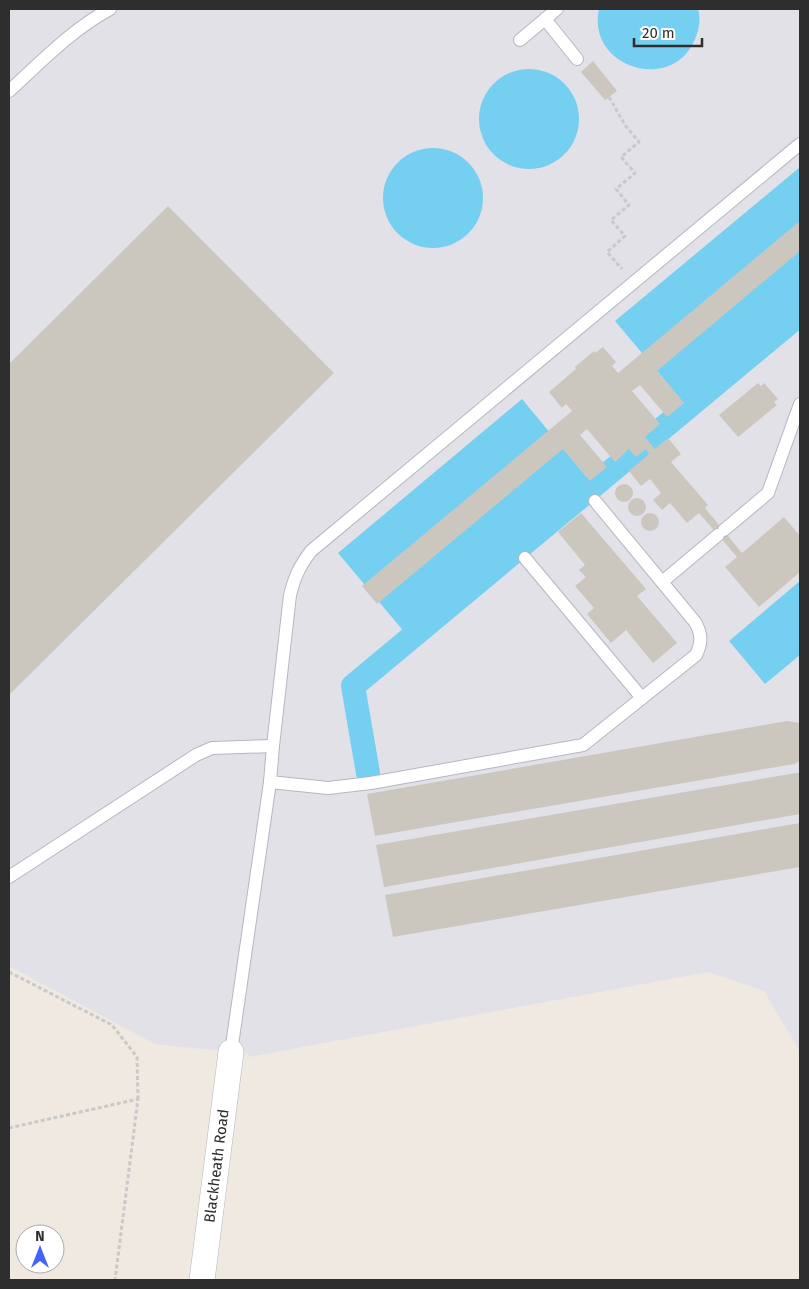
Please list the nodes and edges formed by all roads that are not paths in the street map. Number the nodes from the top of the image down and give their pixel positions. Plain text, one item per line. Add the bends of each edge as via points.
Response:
1 (110, 9) edge
2 (557, 9) edge
3 (545, 19) junction
4 (520, 40) dead end
5 (578, 59) dead end
6 (9, 92) edge
7 (800, 144) edge
8 (800, 404) edge
9 (595, 501) dead end
10 (525, 558) dead end
11 (662, 582) junction
12 (642, 698) junction
13 (273, 746) junction
14 (270, 782) junction
15 (9, 877) edge
16 (231, 1052) joint
17 (202, 1280) edge

1 - 6 lane via 68,37
2 - 3 lane
3 - 4 lane
3 - 5 lane
7 - 13 lane via 312,551 301,565 290,595
8 - 11 lane via 768,493
9 - 11 lane
10 - 12 lane
11 - 12 lane via 695,622 701,643 696,655
12 - 14 lane via 583,745 372,783 328,788
13 - 14 lane
13 - 15 lane via 217,747 196,755
14 - 16 lane
16 - 17 street, Blackheath Road

